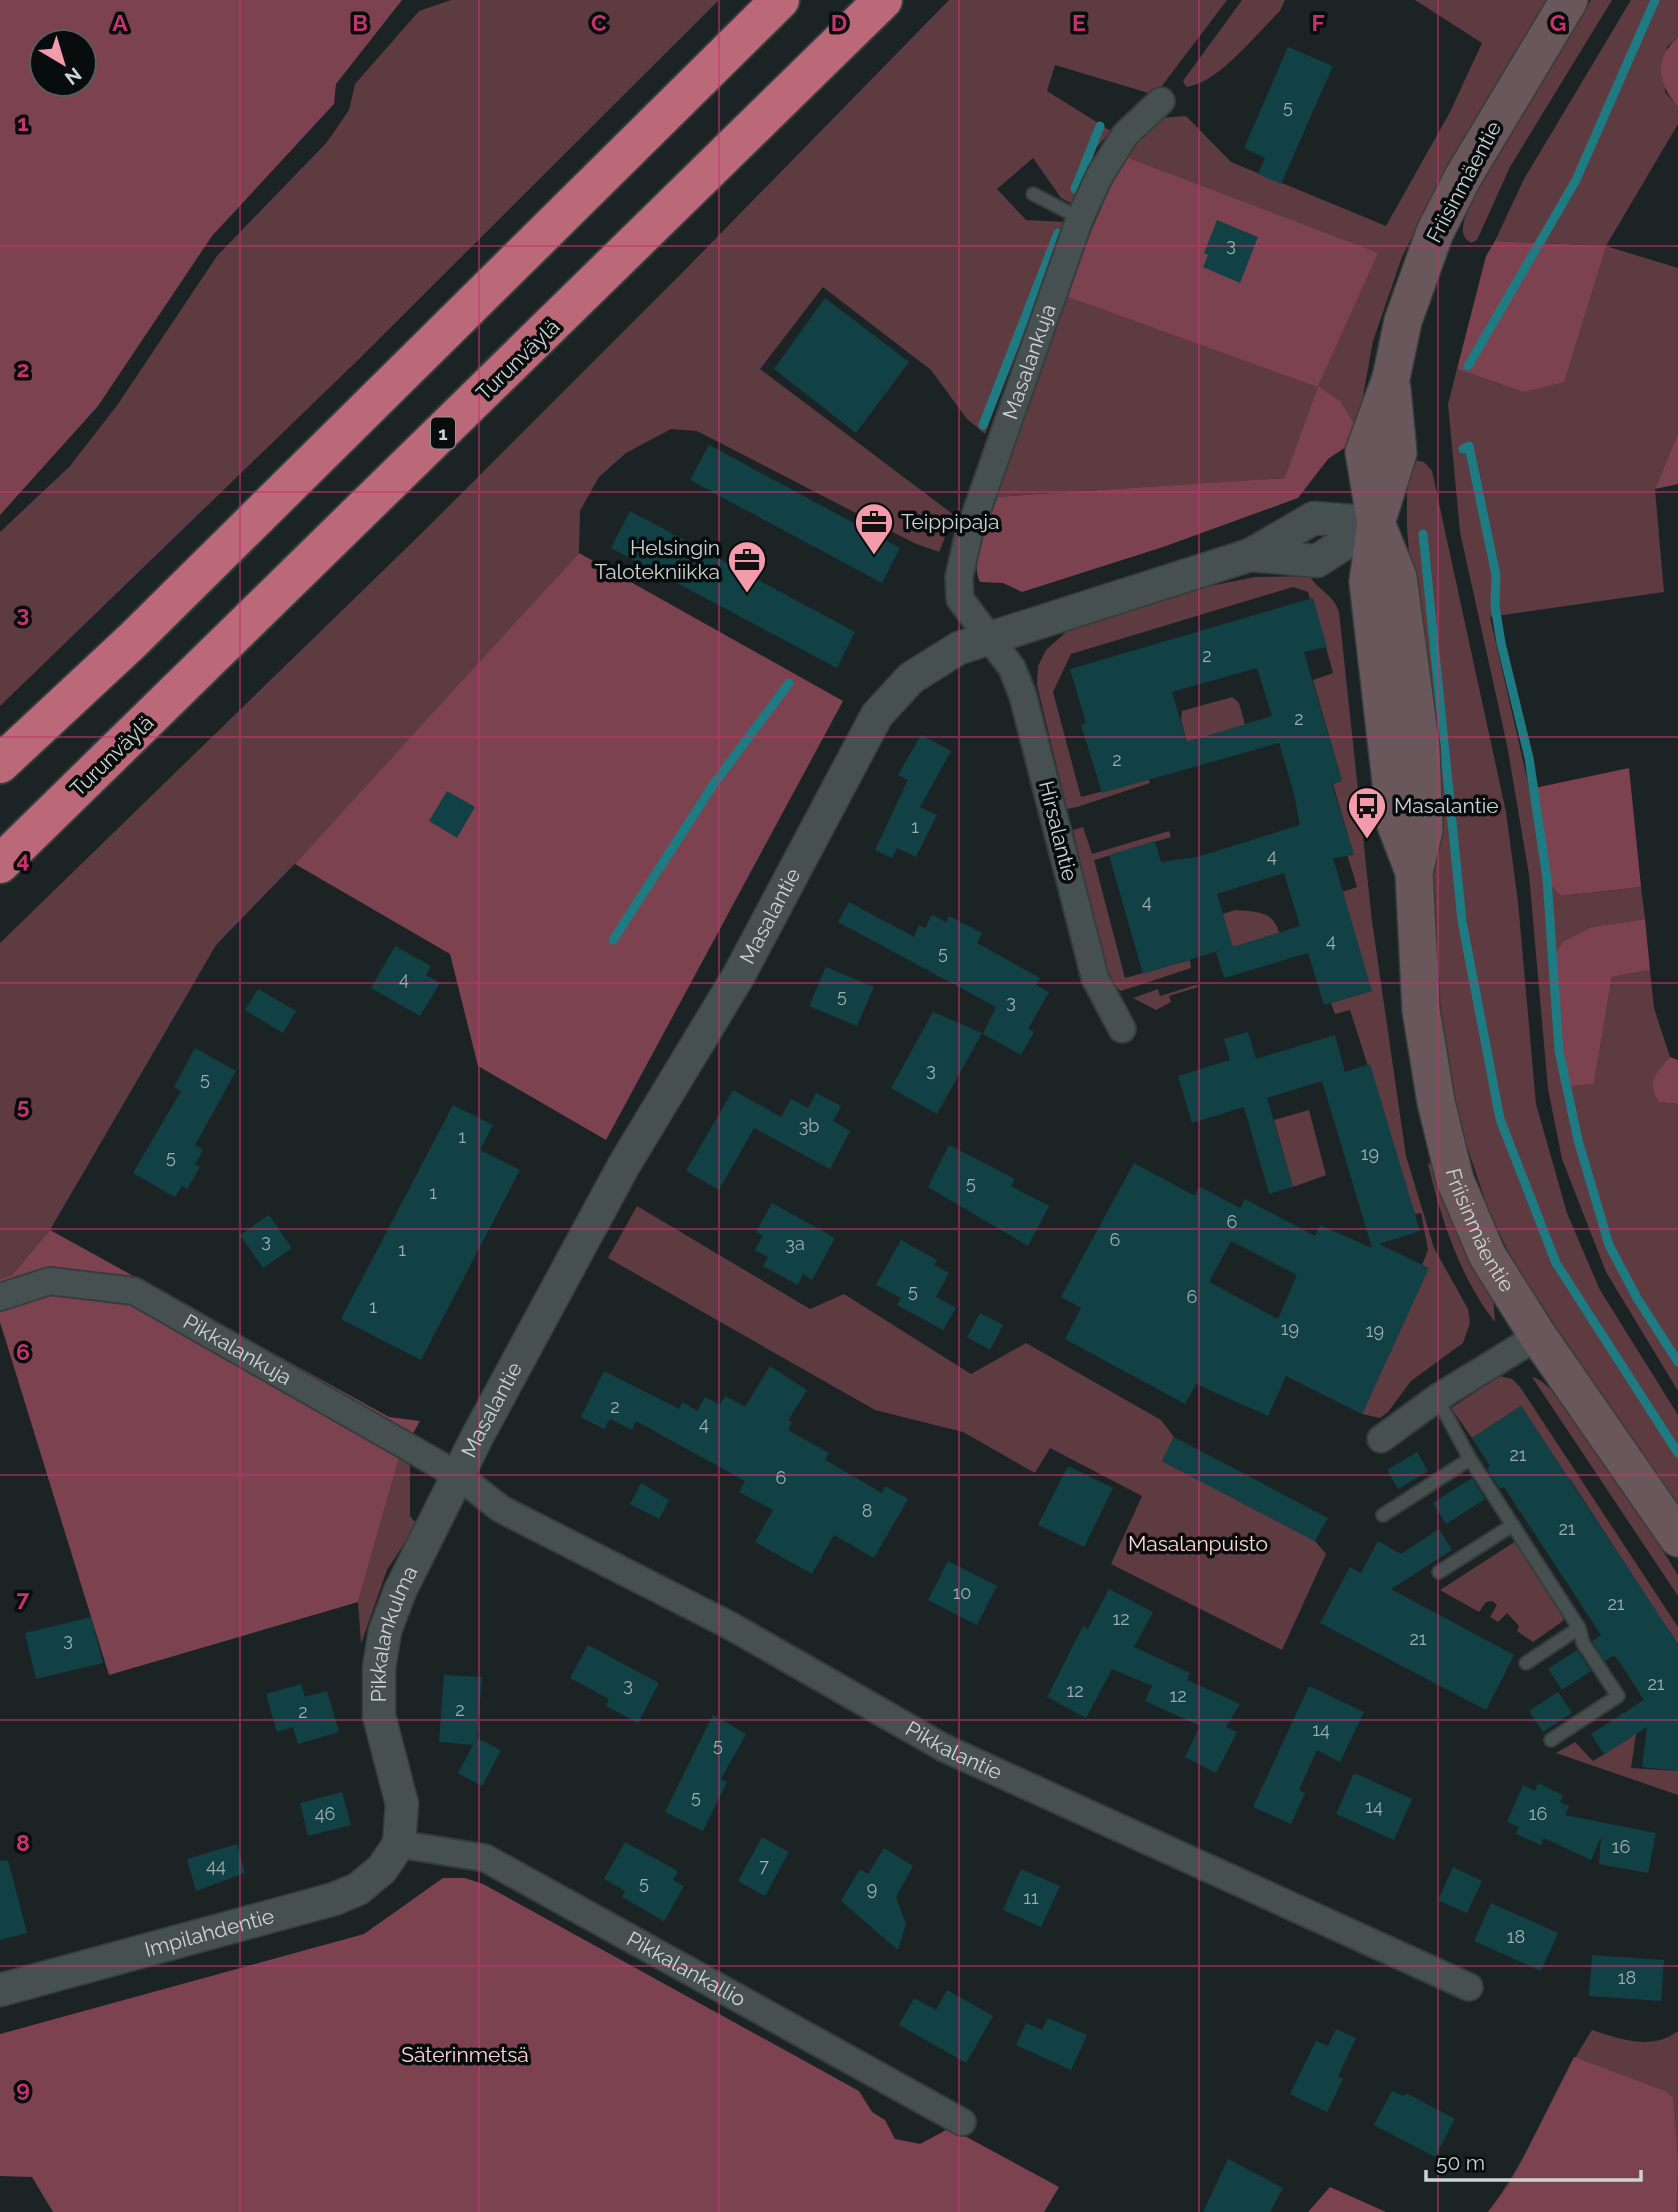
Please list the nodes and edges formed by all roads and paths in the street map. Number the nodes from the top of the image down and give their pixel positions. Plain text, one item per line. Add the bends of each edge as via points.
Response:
1 (780, 0) edge
2 (883, 0) edge
3 (1569, 0) edge
4 (1161, 101) dead end
5 (1032, 194) dead end
6 (1080, 218) junction
7 (1376, 523) junction
8 (987, 638) junction
9 (0, 764) edge
10 (0, 864) edge
11 (1122, 1029) dead end
12 (0, 1297) edge
13 (1538, 1336) junction
14 (1437, 1398) junction
15 (1381, 1440) dead end
16 (1470, 1459) junction
17 (459, 1476) junction
18 (1383, 1515) dead end
19 (1513, 1525) junction
20 (1678, 1538) edge
21 (1440, 1572) dead end
22 (1579, 1628) junction
23 (1525, 1663) dead end
24 (1551, 1740) dead end
25 (399, 1844) junction
26 (1469, 1987) dead end
27 (0, 1990) edge
28 (962, 2122) dead end

1 - 9 highway via 132,641
2 - 10 highway, Turunväylä / 1
3 - 7 main road, Friisinmäentie via 1435,232 1364,452
4 - 6 street, Masalankuja via 1125,135
5 - 6 lane
6 - 8 street, Masalankuja via 969,533 959,577 960,600
7 - 8 street, Masalantie via 1317,561 1250,555
7 - 13 main road, Friisinmäentie via 1398,577 1421,749 1424,830 1414,872 1421,1010 1436,1102 1455,1180 1488,1255
8 - 11 street, Hirsalantie via 1012,668 1023,696 1095,978
8 - 17 street, Masalantie via 936,660 911,678 877,715 733,985 624,1165
12 - 17 street, Pikkalankuja via 50,1281 134,1291
13 - 14 street
13 - 20 main road, Friisinmäentie
14 - 15 street
14 - 16 lane
16 - 18 lane
16 - 19 lane
17 - 25 street, Pikkalankulma via 400,1591 385,1631 379,1716 402,1804
17 - 26 street, Pikkalantie via 501,1509 729,1625 944,1748
19 - 21 lane
19 - 22 lane
22 - 23 lane
22 - 24 lane via 1583,1643 1618,1696
25 - 27 street, Impilahdentie via 382,1869 358,1889 334,1899
25 - 28 street, Pikkalankallio via 485,1858

